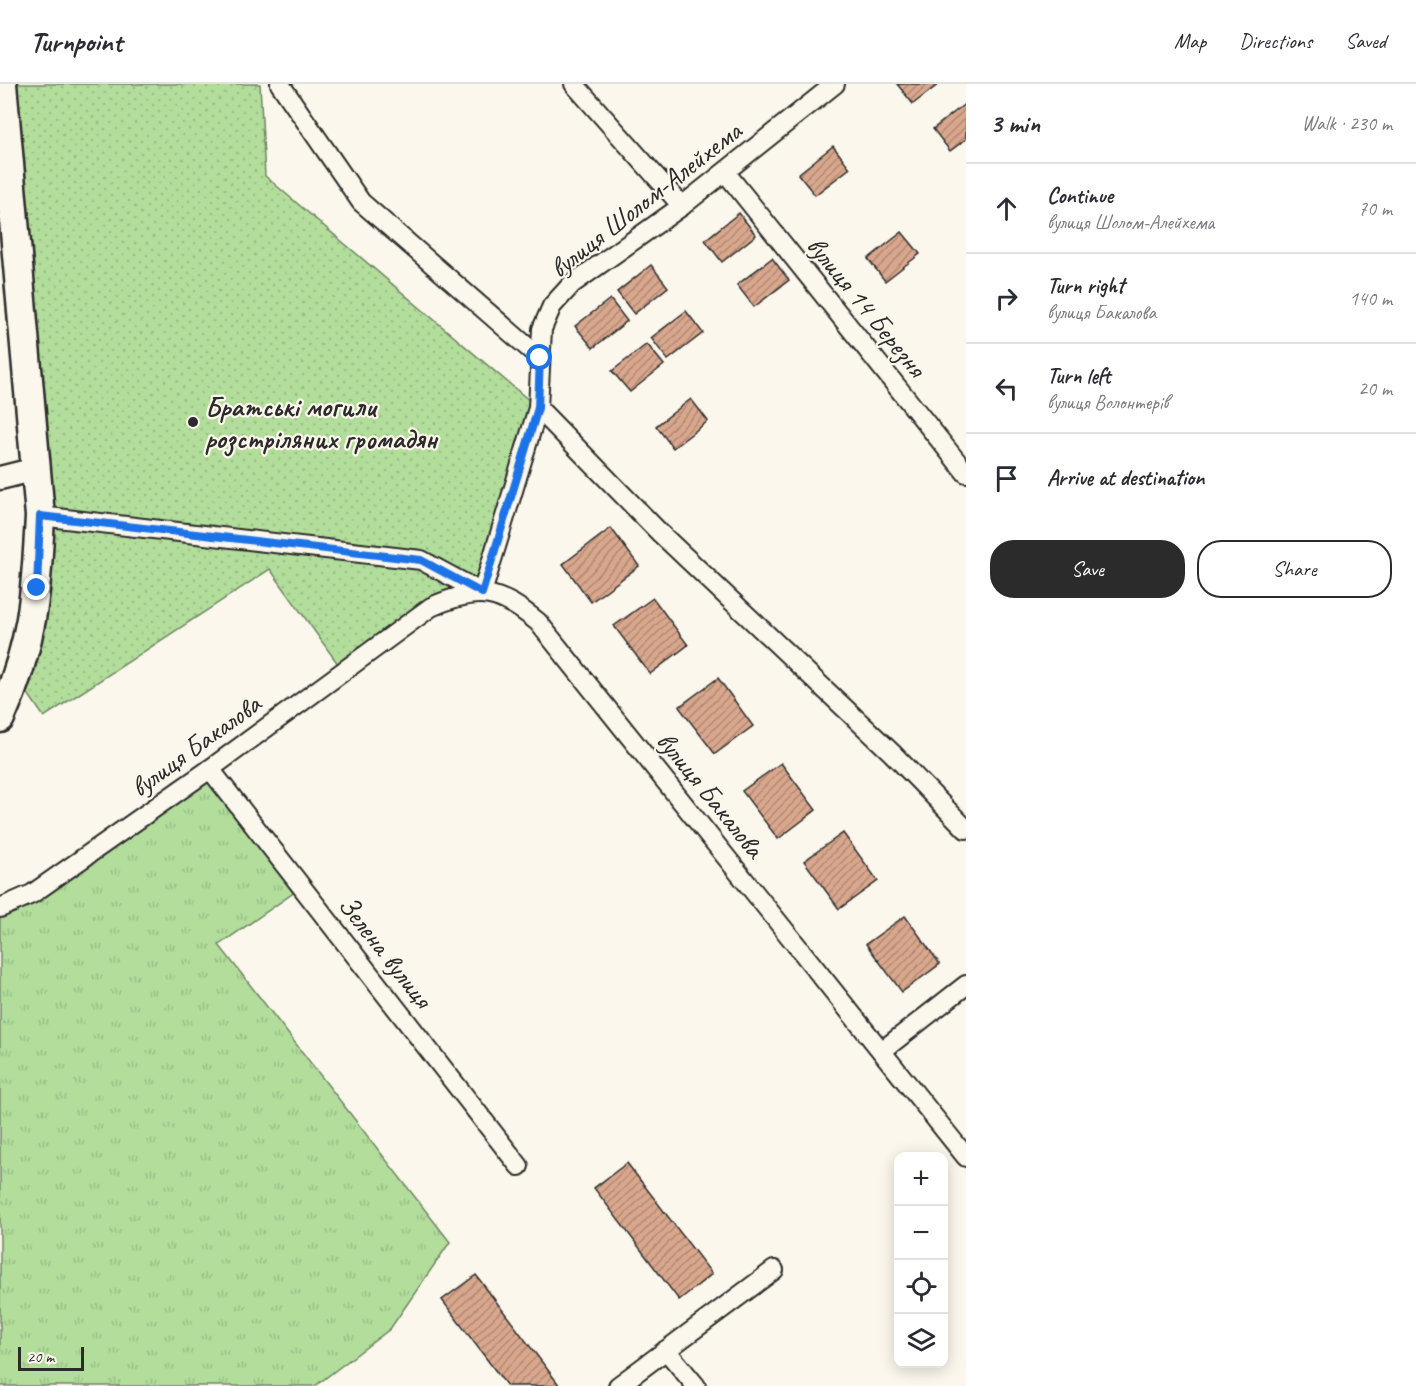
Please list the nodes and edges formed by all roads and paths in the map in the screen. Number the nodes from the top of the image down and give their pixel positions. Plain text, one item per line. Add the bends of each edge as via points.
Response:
1 (3, 84) edge
2 (280, 84) edge
3 (574, 84) edge
4 (835, 84) edge
5 (726, 173) junction
6 (682, 206) junction
7 (540, 358) junction
8 (538, 408) junction
9 (36, 469) junction
10 (966, 473) edge
11 (0, 478) edge
12 (40, 516) junction
13 (482, 593) junction
14 (0, 718) edge
15 (210, 769) junction
16 (966, 829) edge
17 (0, 908) edge
18 (966, 985) edge
19 (883, 1050) junction
20 (966, 1157) edge
21 (519, 1166) dead end
22 (774, 1270) dead end
23 (666, 1350) junction
24 (618, 1386) edge
25 (696, 1386) edge

1 - 9 main road
2 - 7 street via 361,202
3 - 6 street
4 - 5 street, вулиця Шолом-Алейхема
5 - 6 street, вулиця Шолом-Алейхема
5 - 10 street, вулиця 14 Березня
6 - 7 street, вулиця Шолом-Алейхема via 572,284 552,306 542,329
7 - 8 street, вулиця Шолом-Алейхема
8 - 13 street, вулиця Шолом-Алейхема
8 - 16 street via 660,533 892,753
9 - 11 street
9 - 12 main road
12 - 13 street, вулиця Бакалова via 421,560
12 - 14 main road via 37,588 30,634 18,679
13 - 15 street, вулиця Бакалова via 456,596 431,607
13 - 19 street, вулиця Бакалова via 512,601 538,622
15 - 17 street, вулиця Бакалова via 32,894
15 - 21 street, Зелена вулиця
18 - 19 street
19 - 20 street, вулиця Бакалова
22 - 23 street
23 - 24 street
23 - 25 street

